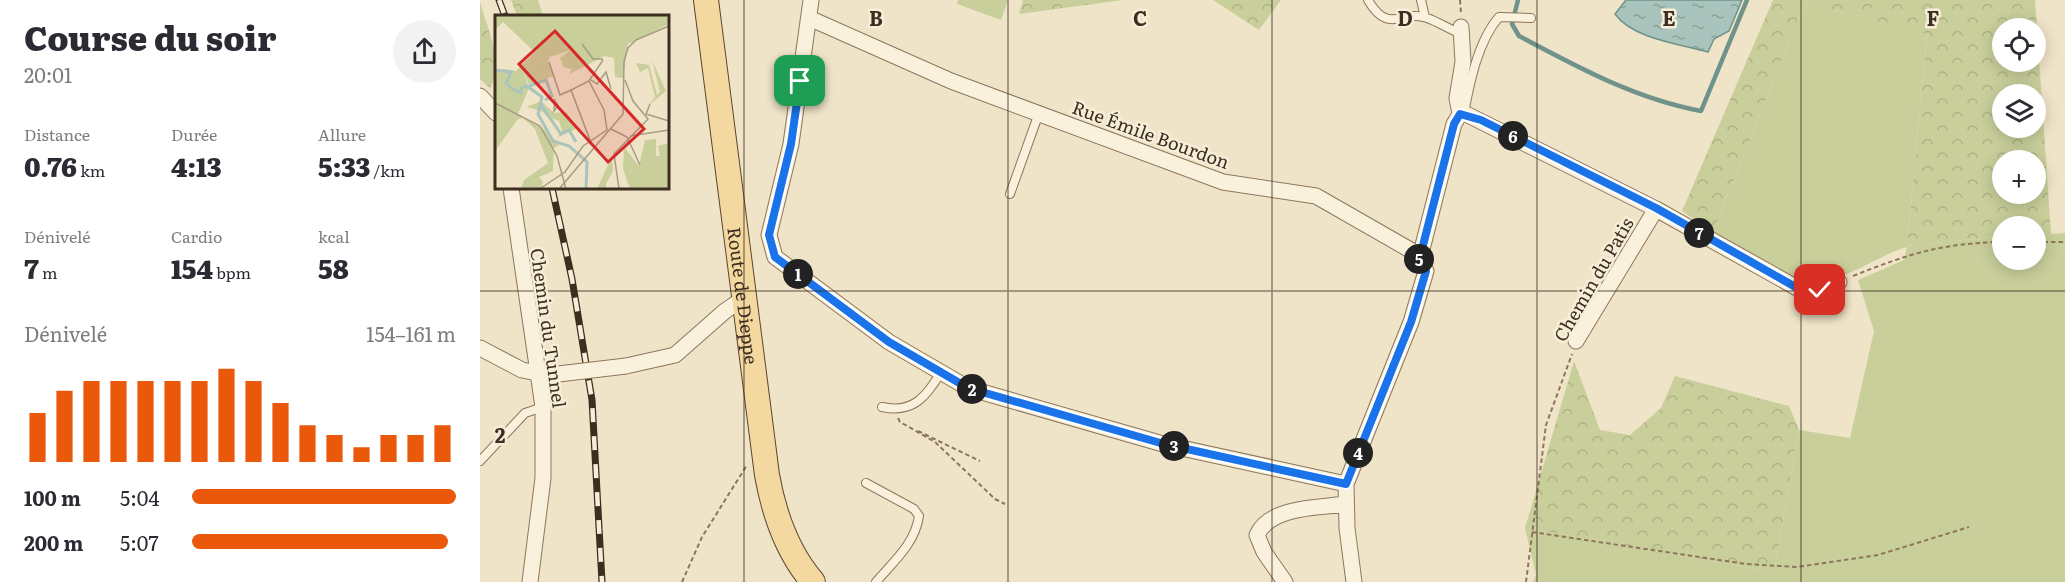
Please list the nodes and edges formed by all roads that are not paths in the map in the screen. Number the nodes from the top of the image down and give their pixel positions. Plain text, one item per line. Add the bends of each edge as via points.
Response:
1 (706, 0) edge
2 (811, 0) edge
3 (1368, 0) edge
4 (1420, 0) edge
5 (1425, 17) junction
6 (1527, 17) dead end
7 (809, 18) junction
8 (1462, 31) joint
9 (480, 96) edge
10 (495, 112) edge
11 (1039, 113) junction
12 (1462, 113) junction
13 (510, 189) edge
14 (1010, 194) dead end
15 (1656, 208) junction
16 (1419, 261) junction
17 (1839, 282) road end
18 (744, 298) junction
19 (1576, 342) road end
20 (480, 348) edge
21 (941, 372) junction
22 (544, 375) junction
23 (543, 407) junction
24 (882, 407) dead end
25 (480, 461) edge
26 (866, 483) dead end
27 (1346, 484) junction
28 (1346, 504) junction
29 (530, 582) edge
30 (813, 582) edge
31 (876, 582) edge
32 (1285, 582) edge
33 (1354, 582) edge

1 - 18 main road, Route de Dieppe
2 - 7 street
3 - 5 lane via 1372,8 1389,20
4 - 5 lane
5 - 8 lane
6 - 12 lane via 1499,17 1490,28
7 - 11 street, Rue Émile Bourdon via 930,73
7 - 21 street via 791,144 769,235 771,249 775,257 889,342
8 - 12 street via 1463,62 1457,98
9 - 10 street
11 - 14 lane
11 - 16 street, Rue Émile Bourdon via 1223,182 1316,196 1412,250
12 - 15 street
12 - 16 street via 1454,124
13 - 22 street, Chemin du Tunnel
15 - 17 street via 1799,289 1820,290
15 - 19 street, Chemin du Patis
16 - 27 street via 1426,271 1411,322
18 - 22 street, bridge via 675,355 626,366
18 - 30 main road, Route de Dieppe via 771,497 781,529
20 - 22 street via 522,370
21 - 24 lane via 928,394 915,403 896,410
21 - 27 street via 968,388 1153,441
22 - 23 street, Chemin du Tunnel
23 - 25 lane via 525,413
23 - 29 street, Chemin du Tunnel via 543,478
26 - 31 lane via 914,508 919,516 917,528 900,556
27 - 28 street
28 - 32 street via 1288,511 1261,525 1257,535 1264,552
28 - 33 street

